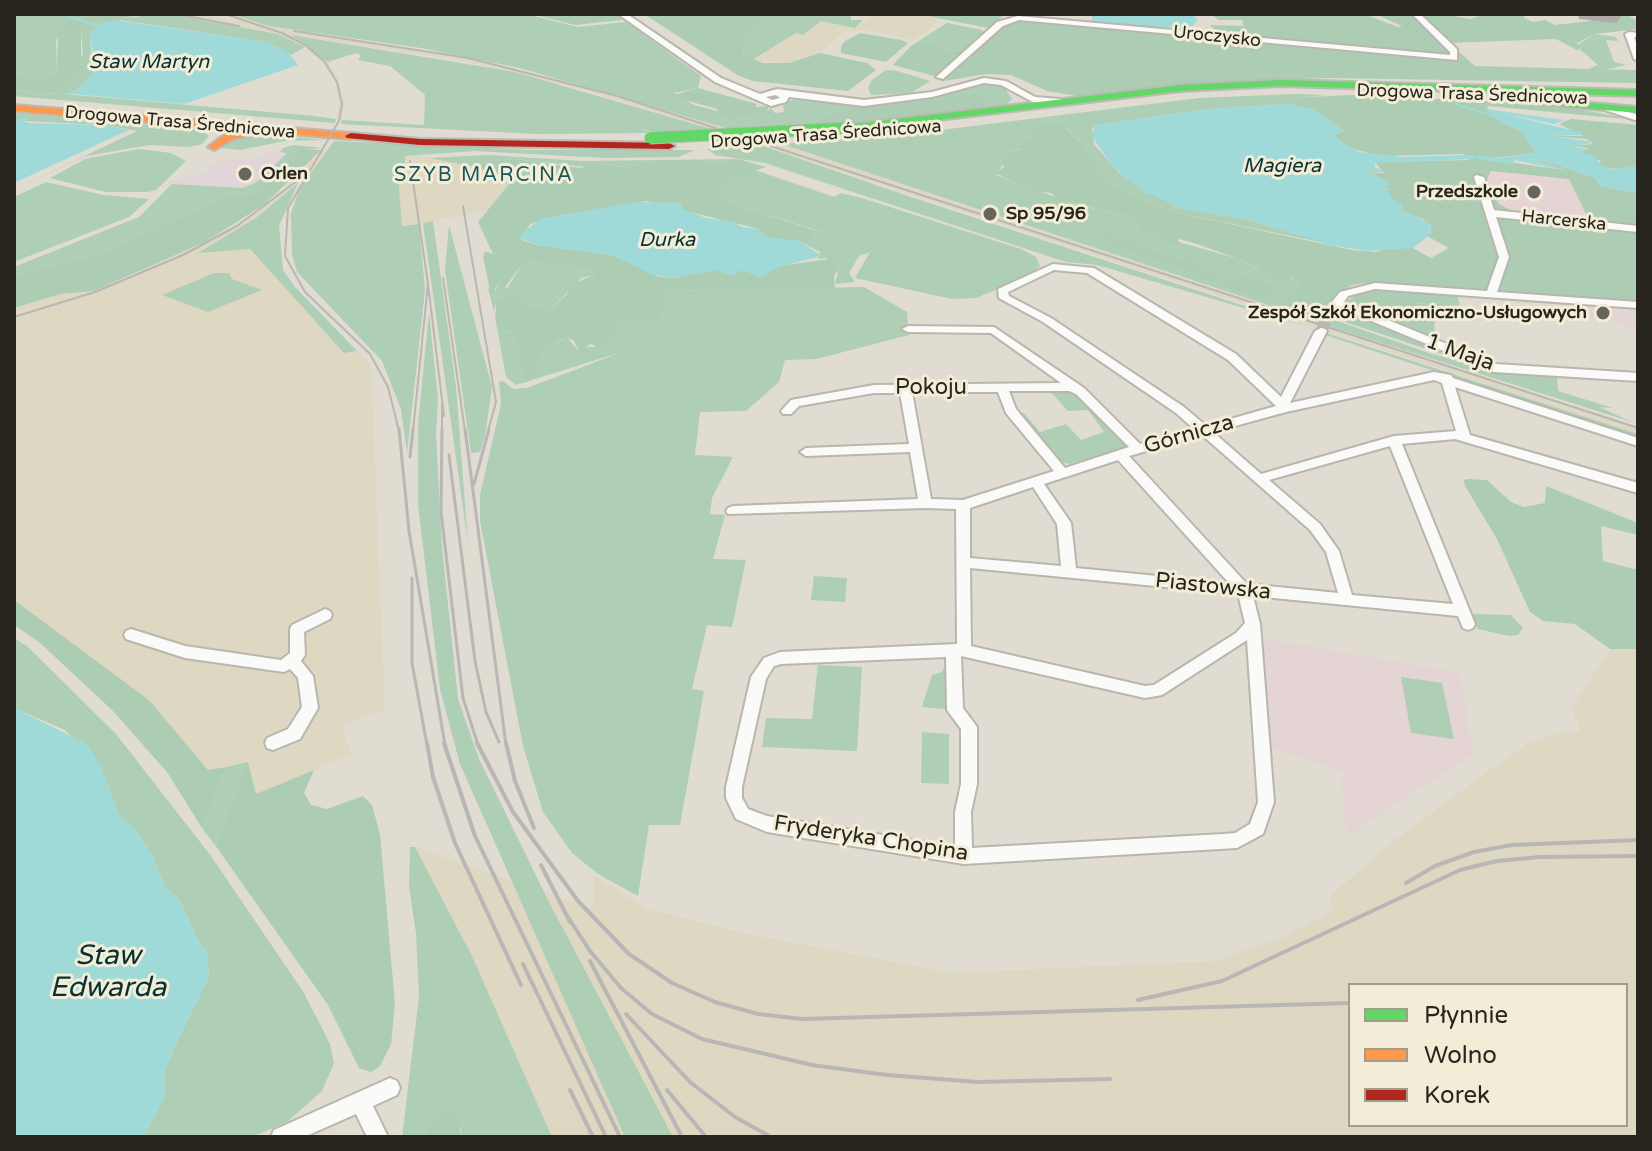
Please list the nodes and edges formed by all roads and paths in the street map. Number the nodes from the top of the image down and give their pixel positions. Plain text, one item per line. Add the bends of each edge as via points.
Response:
1 (622, 14) edge
2 (1416, 14) edge
3 (1636, 39) edge
4 (1638, 59) edge
5 (940, 77) dead end
6 (1392, 84) junction
7 (1638, 86) edge
8 (1016, 92) junction
9 (1427, 92) junction
10 (1638, 93) edge
11 (14, 100) edge
12 (1638, 101) edge
13 (1064, 103) junction
14 (14, 108) edge
15 (1607, 108) junction
16 (1638, 110) edge
17 (994, 111) junction
18 (1638, 118) edge
19 (196, 124) junction
20 (266, 130) junction
21 (852, 131) junction
22 (1479, 177) dead end
23 (1491, 213) junction
24 (1638, 229) edge
25 (1491, 294) junction
26 (1336, 303) junction
27 (1638, 305) edge
28 (1329, 316) tunnel mouth
29 (908, 329) dead end
30 (1321, 331) tunnel mouth
31 (1638, 377) edge
32 (1447, 378) junction
33 (1002, 387) junction
34 (905, 388) junction
35 (1080, 391) junction
36 (1285, 408) junction
37 (787, 411) dead end
38 (1198, 428) junction
39 (1464, 437) junction
40 (1394, 440) junction
41 (1638, 442) edge
42 (917, 448) junction
43 (1138, 449) junction
44 (806, 452) dead end
45 (1121, 455) junction
46 (1062, 473) junction
47 (1258, 479) junction
48 (1035, 481) junction
49 (1638, 488) edge
50 (925, 503) junction
51 (963, 505) junction
52 (733, 511) dead end
53 (963, 562) junction
54 (1069, 572) junction
55 (1244, 590) junction
56 (1347, 600) junction
57 (325, 615) dead end
58 (1253, 624) junction
59 (131, 635) dead end
60 (959, 650) junction
61 (293, 662) junction
62 (273, 743) dead end
63 (964, 856) junction
64 (390, 1088) dead end
65 (360, 1100) junction
66 (281, 1137) edge
67 (378, 1137) edge

1 - 8 street via 735,89 765,96 864,103 984,80
2 - 5 street, Uroczysko via 1454,51 1454,58 1018,18 1000,24
3 - 4 street
6 - 7 main road
6 - 10 main road, Drogowa Trasa Średnicowa
6 - 13 main road, Drogowa Trasa Średnicowa via 1229,85
8 - 13 street
8 - 17 street via 1008,106
9 - 12 main road, Drogowa Trasa Średnicowa
9 - 15 main road
9 - 21 main road, Drogowa Trasa Średnicowa via 1232,92
11 - 21 main road, Drogowa Trasa Średnicowa, bridge via 420,134 650,138
13 - 17 main road, Drogowa Trasa Średnicowa
14 - 19 main road, Drogowa Trasa Średnicowa
15 - 16 main road
15 - 18 street
17 - 21 main road, Drogowa Trasa Średnicowa
19 - 20 main road, Drogowa Trasa Średnicowa
19 - 20 main road via 212,132 209,146 229,136
20 - 21 main road, Drogowa Trasa Średnicowa via 420,142 669,146
22 - 23 street, Harcerska
23 - 24 street, Harcerska
23 - 25 street, Harcerska via 1504,257
25 - 26 street via 1375,286 1351,291
25 - 27 street
26 - 28 street
26 - 31 street, 1 Maja via 1494,368
29 - 35 street via 994,330
30 - 36 street
32 - 36 street, Górnicza via 1428,376
32 - 39 street
32 - 41 street, Górnicza
33 - 34 street, Pokoju
33 - 35 street, Pokoju
33 - 46 street via 1010,410
34 - 37 street, Pokoju via 795,403
34 - 42 street
35 - 43 street
36 - 38 street, Górnicza
36 - 38 street via 1232,357 1090,270 1053,267 1002,291 1004,298 1047,320 1171,403
38 - 43 street, Górnicza
38 - 47 street
39 - 40 street
39 - 49 street
40 - 47 street
40 - 56 street, Piastowska via 1466,618
42 - 44 street
42 - 50 street
43 - 45 street, Górnicza
45 - 46 street, Górnicza
45 - 55 street
46 - 48 street, Górnicza
47 - 56 street via 1323,537
48 - 51 street, Górnicza
48 - 54 street via 1064,523
50 - 51 street, Górnicza
50 - 52 street, Górnicza
51 - 53 street
53 - 54 street, Piastowska
53 - 60 street
54 - 55 street, Piastowska
55 - 56 street, Piastowska
55 - 58 street, Fryderyka Chopina
57 - 61 street via 297,629 299,652
58 - 60 street via 1157,691 1130,690
58 - 63 street, Fryderyka Chopina via 1266,802 1263,820 1249,835 1223,842
59 - 61 street via 185,652 278,666
60 - 63 street via 955,710 969,727
60 - 63 street, Fryderyka Chopina via 793,655 769,662 759,677 734,798 742,814 757,822
61 - 62 street via 305,676 310,708 294,734
64 - 65 street
65 - 66 street
65 - 67 street

